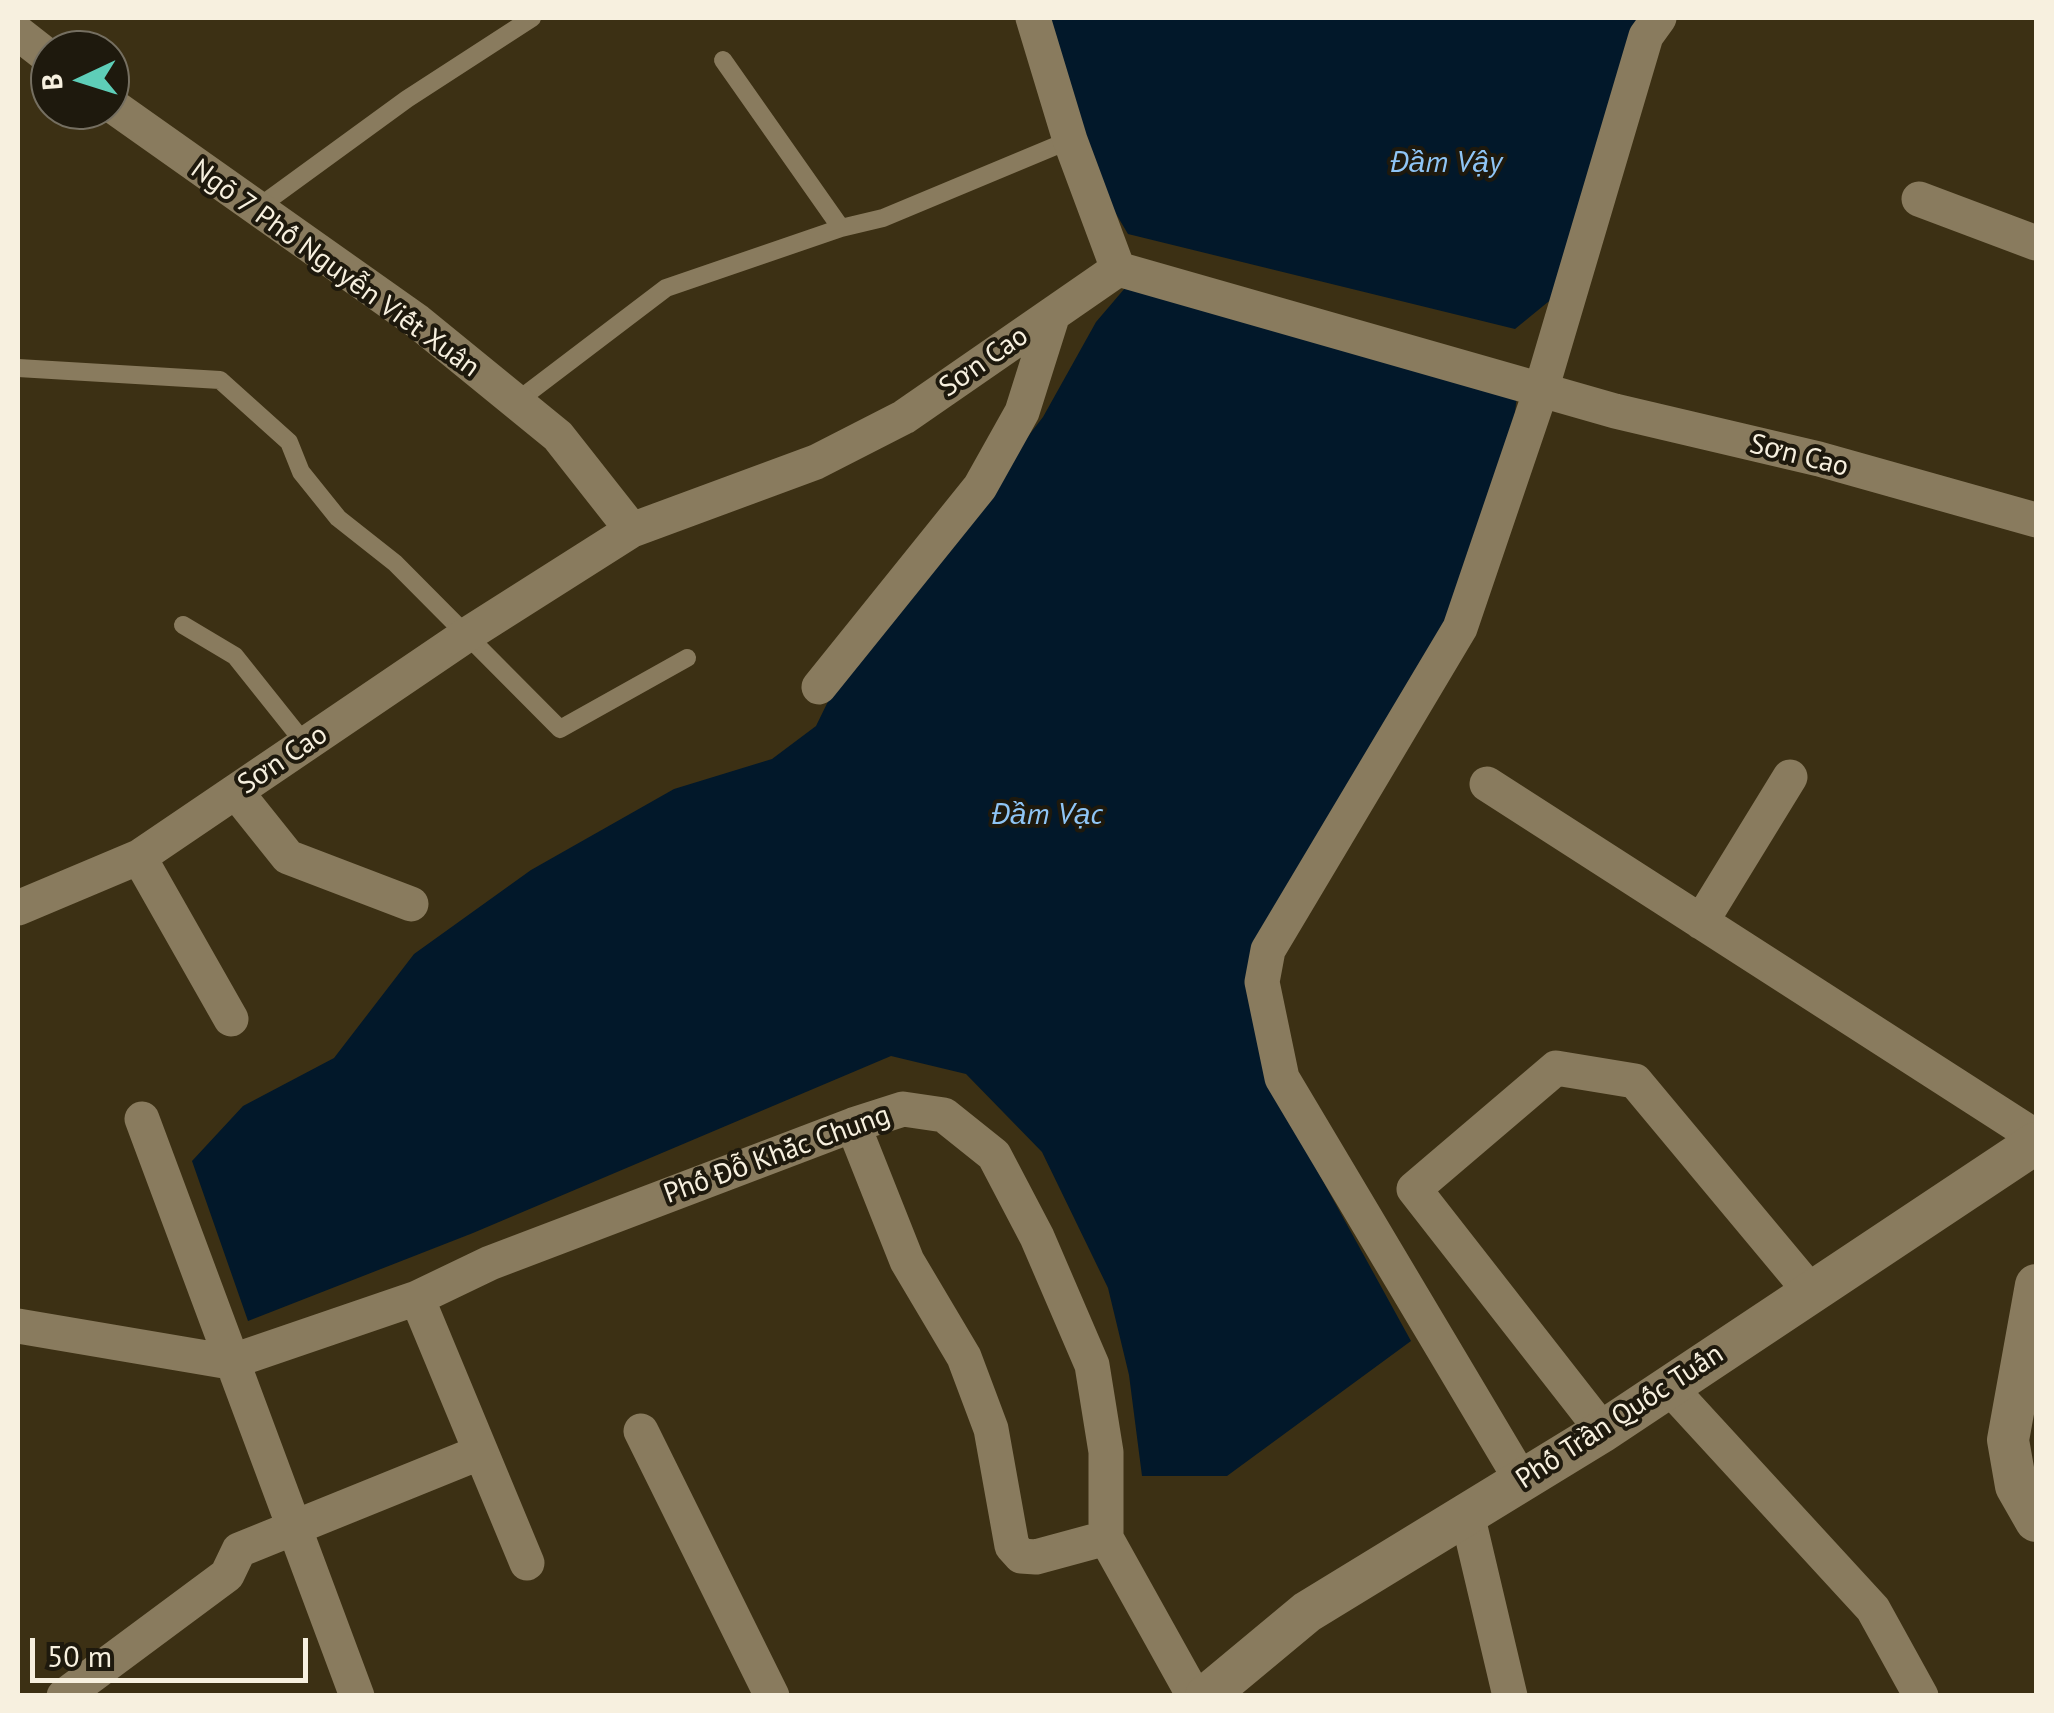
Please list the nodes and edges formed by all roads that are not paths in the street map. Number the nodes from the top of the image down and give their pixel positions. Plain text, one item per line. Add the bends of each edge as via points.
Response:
1 (532, 18) edge
2 (1032, 18) edge
3 (1659, 18) edge
4 (723, 60) dead end
5 (130, 119) edge
6 (1070, 140) junction
7 (1918, 200) dead end
8 (256, 210) junction
9 (841, 228) junction
10 (2036, 243) edge
11 (1118, 269) junction
12 (1053, 314) junction
13 (18, 368) edge
14 (1541, 390) junction
15 (516, 402) junction
16 (2036, 520) edge
17 (632, 530) junction
18 (183, 625) dead end
19 (465, 636) junction
20 (688, 658) dead end
21 (819, 687) dead end
22 (306, 745) junction
23 (1790, 776) dead end
24 (1486, 784) dead end
25 (236, 792) junction
26 (140, 857) junction
27 (411, 904) dead end
28 (18, 908) edge
29 (1701, 922) junction
30 (231, 1019) dead end
31 (142, 1119) dead end
32 (854, 1125) junction
33 (2036, 1140) edge
34 (2036, 1285) edge
35 (1811, 1292) junction
36 (417, 1298) junction
37 (18, 1326) edge
38 (230, 1362) junction
39 (1670, 1387) junction
40 (641, 1431) dead end
41 (1603, 1431) junction
42 (481, 1452) junction
43 (1522, 1481) junction
44 (1467, 1514) junction
45 (2036, 1522) edge
46 (294, 1528) junction
47 (1106, 1538) junction
48 (526, 1563) dead end
49 (64, 1696) edge
50 (357, 1696) edge
51 (772, 1696) edge
52 (1194, 1696) edge
53 (1206, 1696) edge
54 (1510, 1696) edge
55 (1921, 1696) edge

1 - 8 lane via 407,98
2 - 6 street
3 - 14 street via 1646,36 1625,100
4 - 9 lane
5 - 8 street, Ngõ 7 Phố Nguyễn Viết Xuân
6 - 9 lane via 882,218
6 - 11 street
7 - 10 street
8 - 15 street, Ngõ 7 Phố Nguyễn Viết Xuân via 417,321
9 - 15 lane via 666,288
11 - 12 street, Sơn Cao
11 - 14 street, Sơn Cao
12 - 17 street, Sơn Cao via 869,435 816,462
12 - 21 street via 1022,412 980,487
13 - 19 lane via 220,380 289,442 301,472 338,518 395,563
14 - 16 street, Sơn Cao
14 - 43 street via 1460,628 1268,950 1262,982 1282,1078
15 - 17 street, Ngõ 7 Phố Nguyễn Viết Xuân via 558,436
17 - 19 street, Sơn Cao
18 - 22 lane via 235,656
19 - 20 lane via 560,729
19 - 22 street, Sơn Cao
22 - 25 street, Sơn Cao
23 - 29 street
24 - 29 street
25 - 26 street, Sơn Cao
25 - 27 street via 288,857
26 - 28 street, Sơn Cao
26 - 30 street
29 - 33 street
31 - 38 street
32 - 36 street, Phố Đỗ Khắc Chung via 490,1263
32 - 47 street via 907,1261 964,1358 984,1411 1012,1546 1020,1556 1036,1557
32 - 47 street, Phố Đỗ Khắc Chung via 903,1109 944,1114 994,1154 1092,1365 1106,1452
33 - 35 street, Phố Trần Quốc Tuấn
34 - 45 street via 2008,1440 2016,1486
35 - 39 street, Phố Trần Quốc Tuấn
35 - 41 street via 1635,1081 1556,1068 1414,1189
36 - 38 street, Phố Đỗ Khắc Chung
36 - 42 street
37 - 38 street
38 - 46 street
39 - 41 street, Phố Trần Quốc Tuấn
39 - 55 street via 1873,1608
40 - 51 street
41 - 43 street, Phố Trần Quốc Tuấn
42 - 46 street
42 - 48 street
43 - 44 street, Phố Trần Quốc Tuấn
44 - 53 street, Phố Trần Quốc Tuấn via 1307,1612
44 - 54 street
46 - 49 street via 239,1550 227,1575
46 - 50 street
47 - 52 street, Phố Đỗ Khắc Chung

